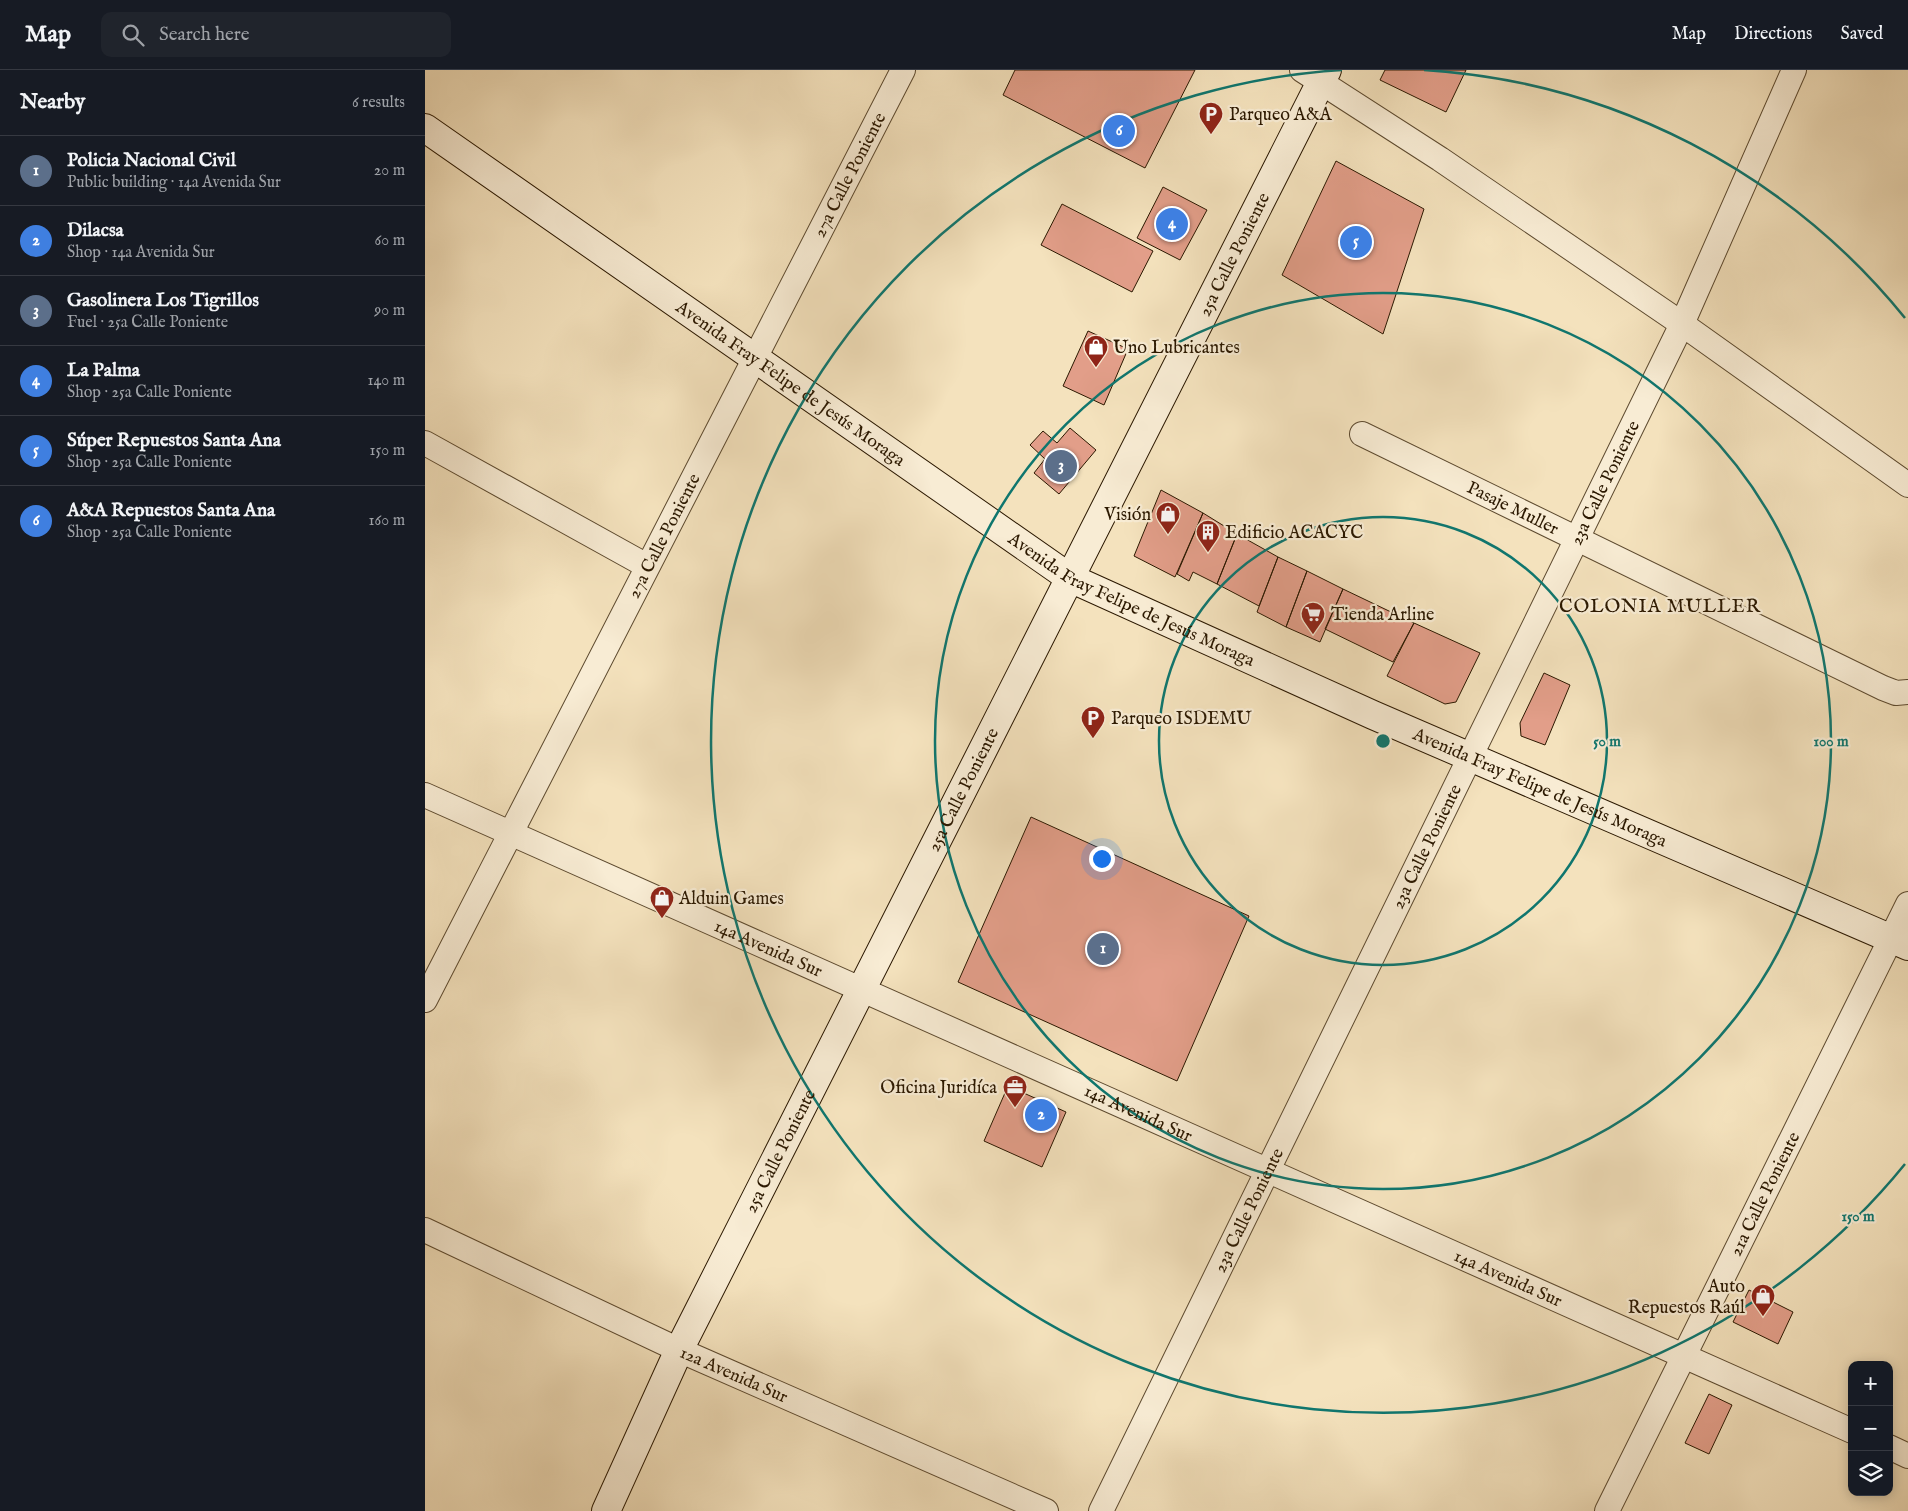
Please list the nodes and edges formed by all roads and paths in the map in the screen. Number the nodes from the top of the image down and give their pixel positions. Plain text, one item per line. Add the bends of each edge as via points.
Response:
1 (903, 70) edge
2 (1794, 70) edge
3 (1316, 74) edge
4 (425, 128) edge
5 (1683, 324) junction
6 (755, 357) junction
7 (1362, 434) dead end
8 (425, 443) edge
9 (1908, 485) edge
10 (1577, 539) junction
11 (647, 566) junction
12 (1070, 578) junction
13 (1908, 692) edge
14 (1471, 758) junction
15 (425, 795) edge
16 (511, 834) junction
17 (1908, 904) edge
18 (1900, 943) edge
19 (861, 990) junction
20 (425, 1000) edge
21 (1267, 1170) junction
22 (425, 1230) edge
23 (679, 1350) junction
24 (1683, 1355) junction
25 (1848, 1428) edge
26 (1893, 1449) edge
27 (1908, 1456) edge
28 (606, 1511) edge
29 (1045, 1511) edge
30 (1101, 1511) edge
31 (1607, 1511) edge

1 - 6 street, 27a Calle Poniente
2 - 5 street, 23a Calle Poniente
3 - 5 street
3 - 12 street, 25a Calle Poniente
4 - 6 street, Avenida Fray Felipe de Jesús Moraga
5 - 9 street
5 - 10 street, 23a Calle Poniente
6 - 11 street, 27a Calle Poniente
6 - 12 street, Avenida Fray Felipe de Jesús Moraga
7 - 10 street, Pasaje Muller
8 - 11 street
10 - 13 street, Pasaje Muller via 1883,688 1896,693
10 - 14 street, 23a Calle Poniente
11 - 16 street, 27a Calle Poniente
12 - 14 street, Avenida Fray Felipe de Jesús Moraga
12 - 19 street, 25a Calle Poniente
14 - 18 street, Avenida Fray Felipe de Jesús Moraga
14 - 21 street, 23a Calle Poniente
15 - 16 street, 14a Avenida Sur
16 - 19 street, 14a Avenida Sur
16 - 20 street, 27a Calle Poniente
17 - 18 street, 21a Calle Poniente
18 - 24 street, 21a Calle Poniente
19 - 21 street, 14a Avenida Sur
19 - 23 street, 25a Calle Poniente
21 - 24 street, 14a Avenida Sur
21 - 30 street, 23a Calle Poniente
22 - 23 street, 12a Avenida Sur
23 - 28 street, 25a Calle Poniente
23 - 29 street, 12a Avenida Sur
24 - 25 street, 14a Avenida Sur
24 - 31 street, 21a Calle Poniente
26 - 27 street

